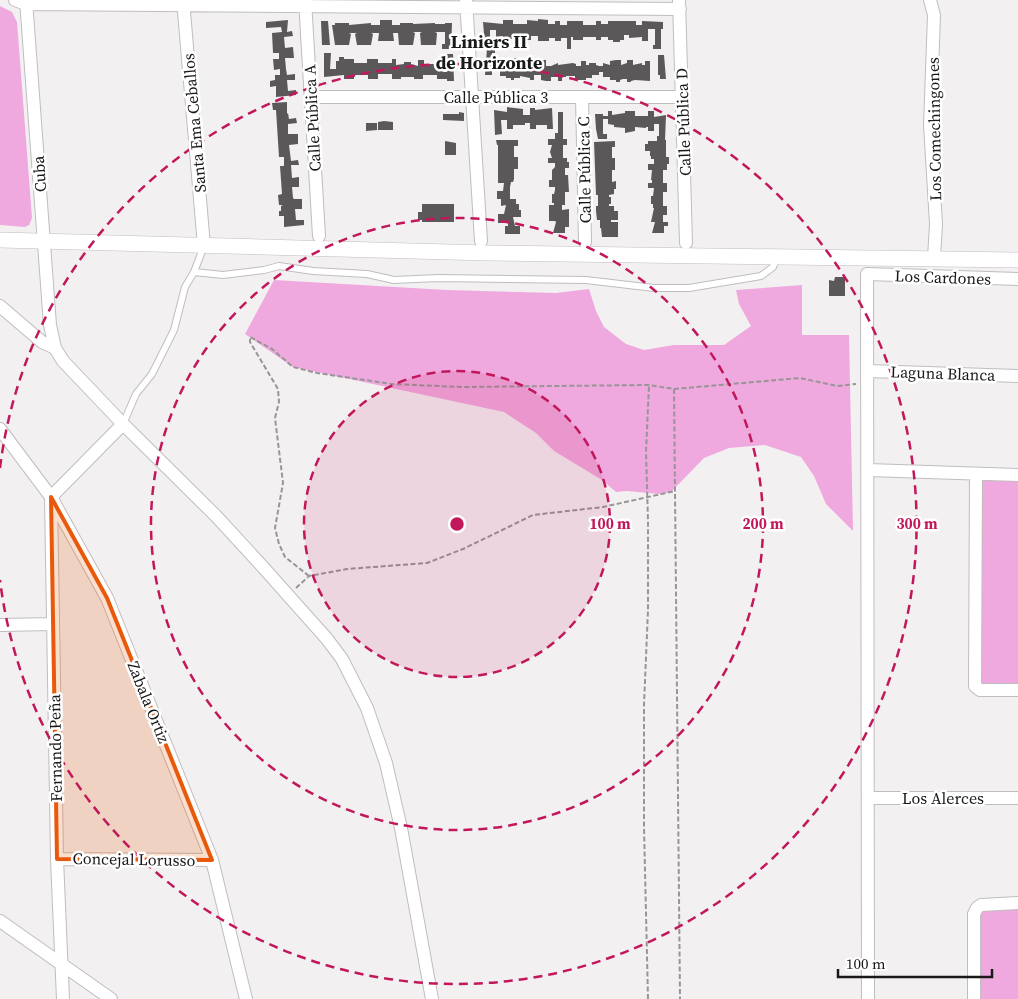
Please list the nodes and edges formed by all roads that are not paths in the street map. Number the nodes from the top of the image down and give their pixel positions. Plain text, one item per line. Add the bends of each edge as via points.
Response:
1 (930, 0) edge
2 (23, 1) edge
3 (184, 3) edge
4 (305, 3) edge
5 (466, 4) edge
6 (680, 4) edge
7 (311, 97) junction
8 (472, 97) junction
9 (582, 97) junction
10 (682, 97) junction
11 (318, 236) dead end
12 (0, 240) edge
13 (481, 241) dead end
14 (44, 242) junction
15 (585, 242) dead end
16 (686, 243) dead end
17 (204, 246) junction
18 (778, 256) junction
19 (934, 258) junction
20 (1018, 260) edge
21 (194, 272) junction
22 (1018, 279) edge
23 (0, 306) edge
24 (55, 348) junction
25 (868, 376) junction
26 (1018, 376) edge
27 (123, 424) junction
28 (0, 429) edge
29 (868, 470) junction
30 (976, 474) junction
31 (1018, 475) edge
32 (51, 497) junction
33 (53, 624) junction
34 (0, 625) edge
35 (1018, 690) edge
36 (868, 798) junction
37 (1018, 798) edge
38 (56, 859) junction
39 (212, 860) junction
40 (1018, 904) edge
41 (0, 922) edge
42 (62, 964) junction
43 (63, 999) edge
44 (111, 999) edge
45 (246, 999) edge
46 (432, 999) edge
47 (868, 999) edge
48 (974, 999) edge

1 - 19 street, Los Comechingones via 934,15 930,126 936,224
2 - 3 street
2 - 14 street, Cuba
3 - 4 street via 259,6
3 - 17 street, Santa Ema Ceballos
4 - 5 street
4 - 7 street, Calle Pública A
5 - 6 street
5 - 8 street
6 - 10 street, Calle Pública D
7 - 8 street, Calle Pública 3
7 - 11 street, Calle Pública A
8 - 9 street, Calle Pública 3
8 - 13 street
9 - 10 street, Calle Pública 3
9 - 15 street, Calle Pública C
10 - 16 street, Calle Pública D
12 - 14 street
14 - 17 street
14 - 24 street, Cuba via 50,325
17 - 18 street
17 - 21 lane
18 - 19 street
18 - 21 lane via 773,267 762,276 689,288 654,288 586,280 394,280 367,274 279,266 223,275
19 - 20 street
21 - 27 lane via 185,287 174,330 152,374 136,394
22 - 25 street, Los Cardones via 868,274
23 - 24 street via 42,342
24 - 27 street via 63,361
25 - 26 street, Laguna Blanca
25 - 29 street
27 - 32 street
27 - 46 street via 216,516 288,595 342,659 356,683 386,763
28 - 32 street, Zabala Ortiz
29 - 30 street
29 - 36 street
30 - 31 street
30 - 35 street via 975,686 980,690
32 - 33 street, Fernando Peña
32 - 39 street, Zabala Ortiz via 107,598
33 - 34 street
33 - 38 street, Fernando Peña
36 - 37 street, Los Alerces
36 - 47 street
38 - 39 street, Concejal Lorusso
38 - 42 street, Fernando Peña
39 - 45 street, Zabala Ortiz
40 - 48 street via 981,905 974,914
41 - 42 street
42 - 43 street, Fernando Peña
42 - 44 street

